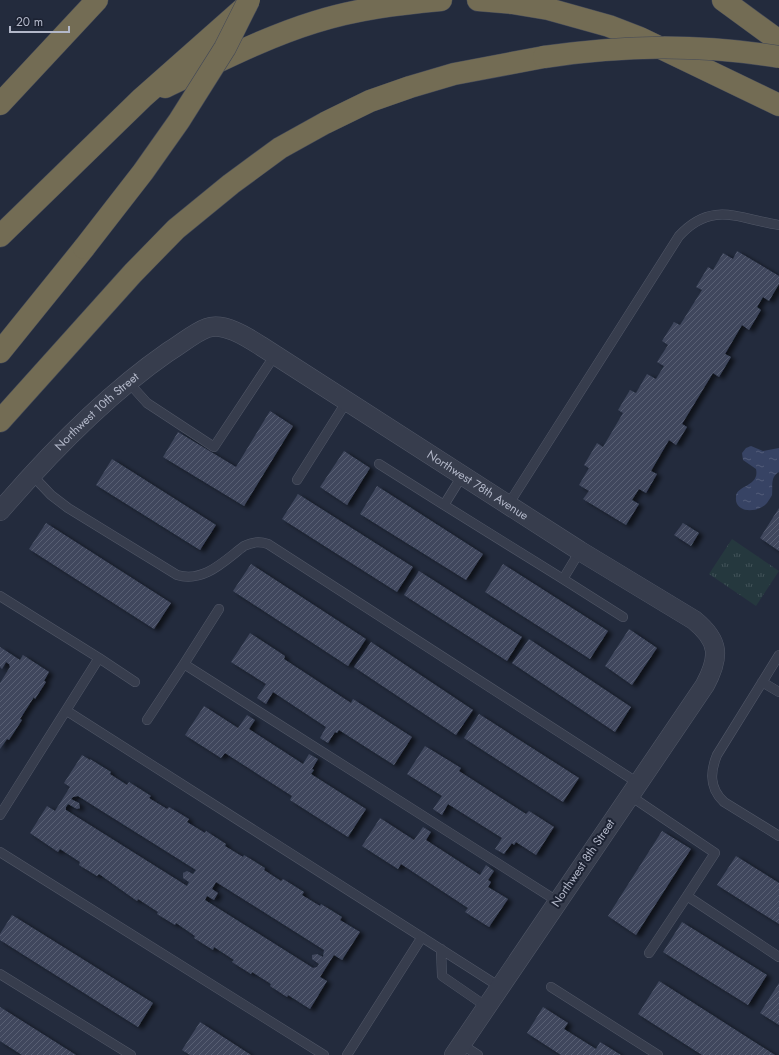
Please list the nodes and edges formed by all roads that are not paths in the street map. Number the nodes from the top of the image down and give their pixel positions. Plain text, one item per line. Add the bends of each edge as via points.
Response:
1 (96, 0) edge
2 (250, 0) edge
3 (253, 0) edge
4 (440, 0) edge
5 (478, 0) edge
6 (723, 0) edge
7 (779, 41) edge
8 (779, 57) edge
9 (142, 98) junction
10 (0, 104) edge
11 (779, 105) edge
12 (779, 225) edge
13 (0, 236) edge
14 (208, 328) joint
15 (0, 352) edge
16 (274, 355) junction
17 (129, 383) junction
18 (347, 401) junction
19 (0, 421) edge
20 (379, 464) dead end
21 (32, 475) junction
22 (462, 476) junction
23 (297, 480) dead end
24 (444, 505) junction
25 (508, 505) junction
26 (0, 511) edge
27 (580, 551) junction
28 (563, 579) junction
29 (0, 596) edge
30 (219, 609) dead end
31 (623, 617) dead end
32 (779, 654) edge
33 (99, 658) junction
34 (184, 664) junction
35 (712, 672) joint
36 (135, 682) dead end
37 (762, 682) junction
38 (779, 692) edge
39 (67, 710) junction
40 (147, 720) dead end
41 (634, 789) junction
42 (0, 815) edge
43 (779, 836) edge
44 (0, 852) edge
45 (686, 896) junction
46 (557, 902) junction
47 (422, 937) junction
48 (441, 949) junction
49 (649, 953) dead end
50 (779, 957) edge
51 (0, 974) edge
52 (500, 987) junction
53 (552, 987) dead end
54 (487, 1007) junction
55 (458, 1050) edge
56 (131, 1055) edge
57 (324, 1055) edge
58 (347, 1055) edge
59 (478, 1055) edge
60 (658, 1055) edge

1 - 10 highway
2 - 15 highway, bridge via 225,48 143,172
3 - 9 highway
4 - 9 highway via 357,11 273,36
5 - 11 highway via 548,9 609,26 640,38
6 - 7 highway
8 - 19 highway, bridge via 667,47 585,51 454,74 370,101 325,122 280,148 176,229 132,273
9 - 13 highway
12 - 25 lane via 721,214 704,217 679,236
14 - 16 street, Northwest 78th Avenue via 216,327 238,332
14 - 17 street, Northwest 10th Street via 166,354
16 - 17 lane via 214,447 147,403
16 - 18 street, Northwest 78th Avenue
17 - 21 street, Northwest 10th Street via 74,431
18 - 22 street, Northwest 78th Avenue
18 - 23 lane
20 - 24 lane
21 - 26 street, Northwest 10th Street
21 - 41 lane via 68,508 177,575 196,577 205,574 251,542 268,544
22 - 24 lane
22 - 25 street, Northwest 78th Avenue
24 - 28 lane
25 - 27 street, Northwest 78th Avenue
27 - 28 lane
27 - 35 street, Northwest 78th Avenue via 701,626 709,635 715,649
28 - 31 lane
29 - 33 lane
30 - 34 lane
32 - 37 lane
33 - 36 lane
33 - 39 lane
34 - 40 lane
34 - 46 lane
35 - 41 street, Northwest 8th Street
37 - 38 lane
37 - 43 lane via 717,755 712,766 711,778 714,789 724,802
39 - 42 lane
39 - 47 lane
41 - 45 lane via 715,853
41 - 46 street, Northwest 8th Street
44 - 57 lane
45 - 49 lane
45 - 50 lane
46 - 52 street, Northwest 8th Street
47 - 48 lane
47 - 58 lane
48 - 52 lane
48 - 54 lane via 442,976
51 - 56 lane
52 - 54 street, Northwest 8th Street
53 - 60 lane
54 - 55 street, Northwest 8th Street
55 - 59 lane

